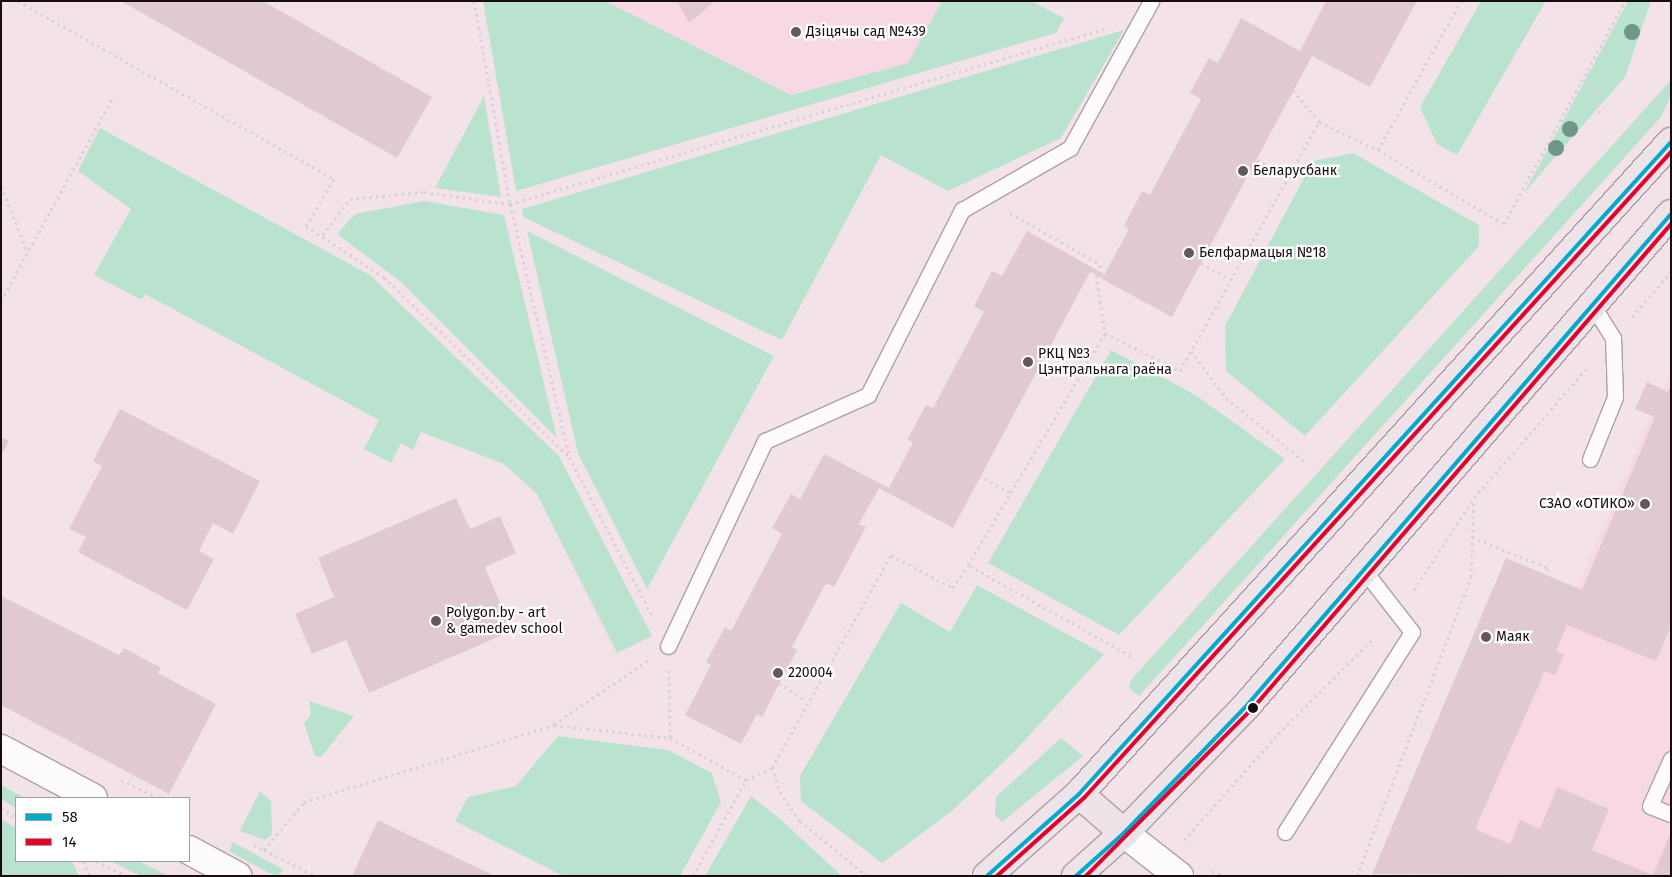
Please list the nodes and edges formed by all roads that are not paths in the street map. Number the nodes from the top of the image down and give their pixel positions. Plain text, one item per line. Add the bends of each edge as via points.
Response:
1 (1151, 1) edge
2 (1671, 142) edge
3 (1671, 214) edge
4 (1592, 305) junction
5 (1590, 459) dead end
6 (1363, 569) junction
7 (668, 646) road end
8 (1, 749) edge
9 (1671, 759) edge
10 (1079, 794) junction
11 (91, 797) edge
12 (1671, 814) edge
13 (1285, 832) dead end
14 (1124, 833) junction
15 (190, 851) edge
16 (237, 876) edge
17 (988, 876) edge
18 (1076, 876) edge
19 (1179, 876) edge

1 - 7 lane via 1070,148 962,210 868,395 765,442
2 - 10 main road
3 - 4 main road
4 - 5 lane via 1613,338 1615,397
4 - 6 main road
6 - 13 lane via 1400,612 1412,632
6 - 14 main road via 1248,704
8 - 11 street
9 - 12 lane via 1650,806
10 - 14 main road
10 - 17 main road
14 - 18 main road
14 - 19 street
15 - 16 street

